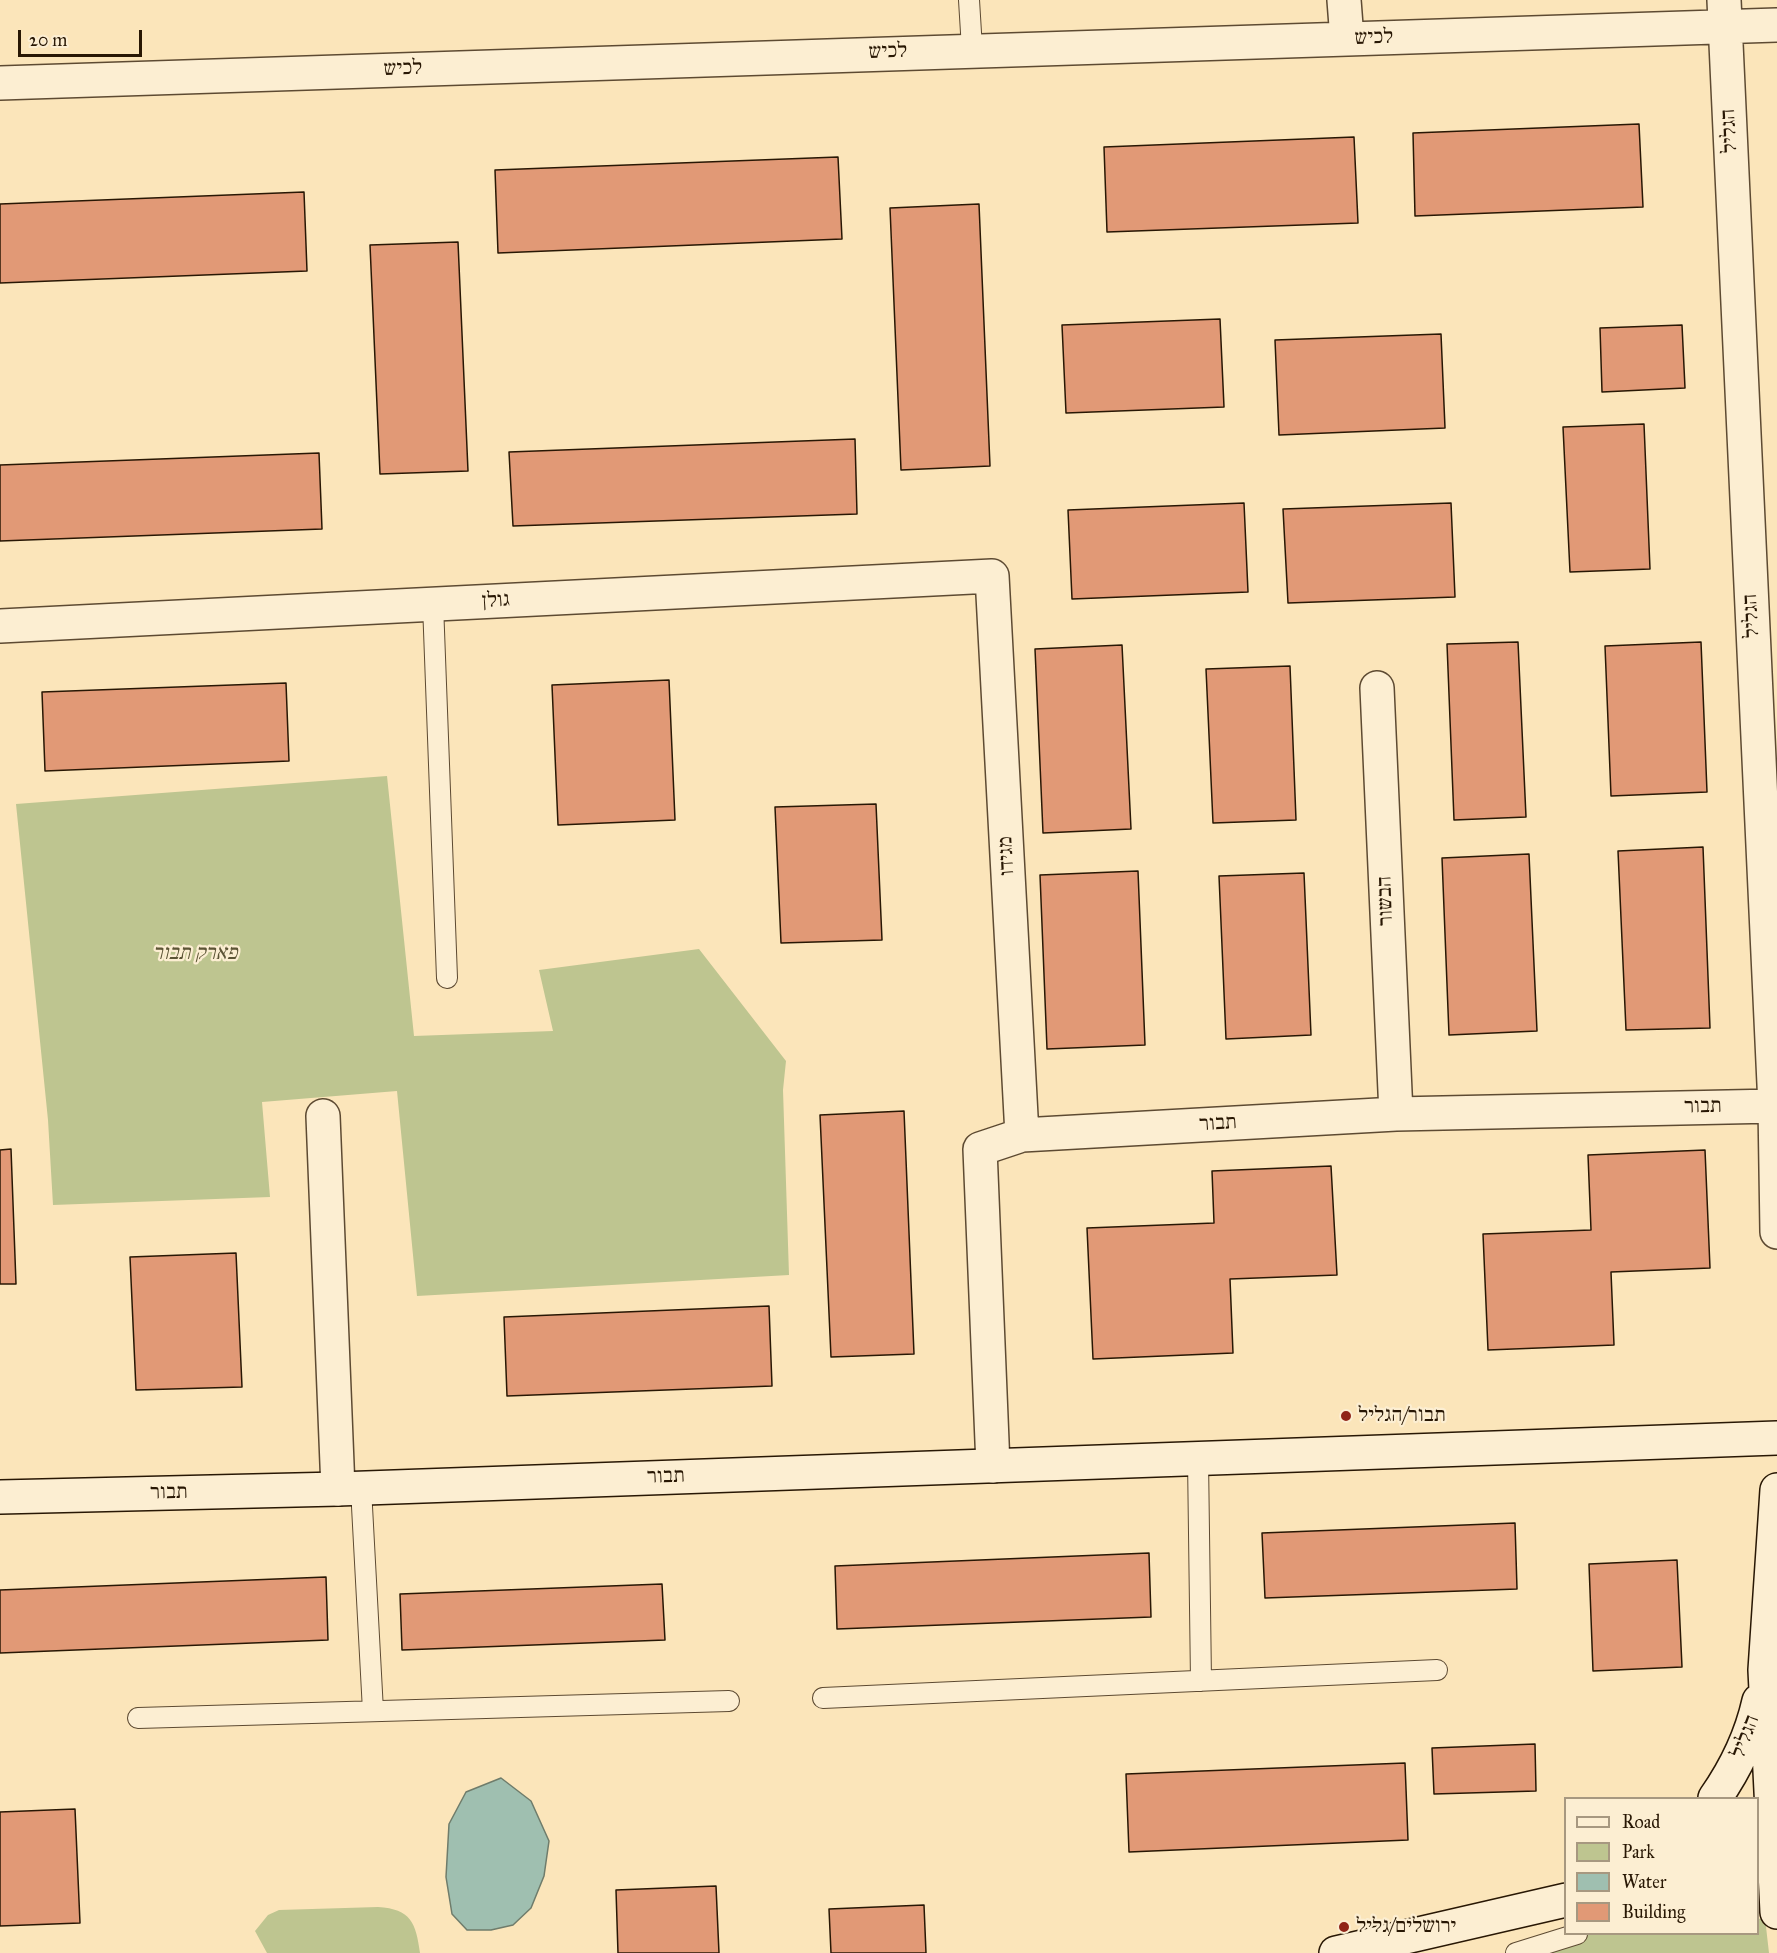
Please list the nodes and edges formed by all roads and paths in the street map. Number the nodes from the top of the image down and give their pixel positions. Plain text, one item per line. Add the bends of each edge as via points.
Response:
1 (969, 0) edge
2 (1344, 0) edge
3 (1725, 14) edge
4 (1777, 25) edge
5 (1347, 39) junction
6 (972, 49) junction
7 (0, 83) edge
8 (992, 576) joint
9 (433, 604) junction
10 (0, 626) edge
11 (1765, 639) edge
12 (1377, 688) dead end
13 (447, 978) dead end
14 (1775, 1106) junction
15 (1396, 1114) junction
16 (323, 1116) dead end
17 (1022, 1135) junction
18 (1777, 1233) edge
19 (1777, 1438) edge
20 (1198, 1459) junction
21 (993, 1466) junction
22 (350, 1489) junction
23 (1777, 1490) edge
24 (0, 1497) edge
25 (1437, 1670) dead end
26 (1765, 1670) junction
27 (1201, 1681) junction
28 (823, 1698) dead end
29 (729, 1701) dead end
30 (373, 1711) junction
31 (138, 1718) dead end
32 (1716, 1797) edge
33 (1770, 1855) edge
34 (1564, 1900) edge
35 (1777, 1906) edge
36 (1759, 1908) edge
37 (1777, 1912) edge
38 (1574, 1935) edge
39 (1336, 1953) edge
40 (1516, 1953) edge

1 - 6 lane
2 - 5 street
3 - 4 street, לכיש
3 - 5 street, לכיש
3 - 11 street, הגליל
5 - 6 street, לכיש
6 - 7 street, לכיש
8 - 9 street, גולן
8 - 17 street, מגידו
9 - 10 street, גולן
9 - 13 lane
11 - 14 street, הגליל
12 - 15 street, הבשור
14 - 15 street, תבור
14 - 18 street, הגליל
15 - 17 street, תבור
16 - 22 street
17 - 21 street, תבור via 980,1149
19 - 20 street, תבור
20 - 21 street, תבור
20 - 27 lane
21 - 22 street, תבור
22 - 24 street, תבור
22 - 30 lane
23 - 26 street, הגליל
25 - 27 lane
26 - 32 street, הגליל via 1752,1732
26 - 33 street, הגליל
27 - 28 lane
29 - 30 lane
30 - 31 lane
33 - 35 street, הגליל
34 - 39 street
35 - 36 lane
35 - 37 street, הגליל
38 - 40 lane

